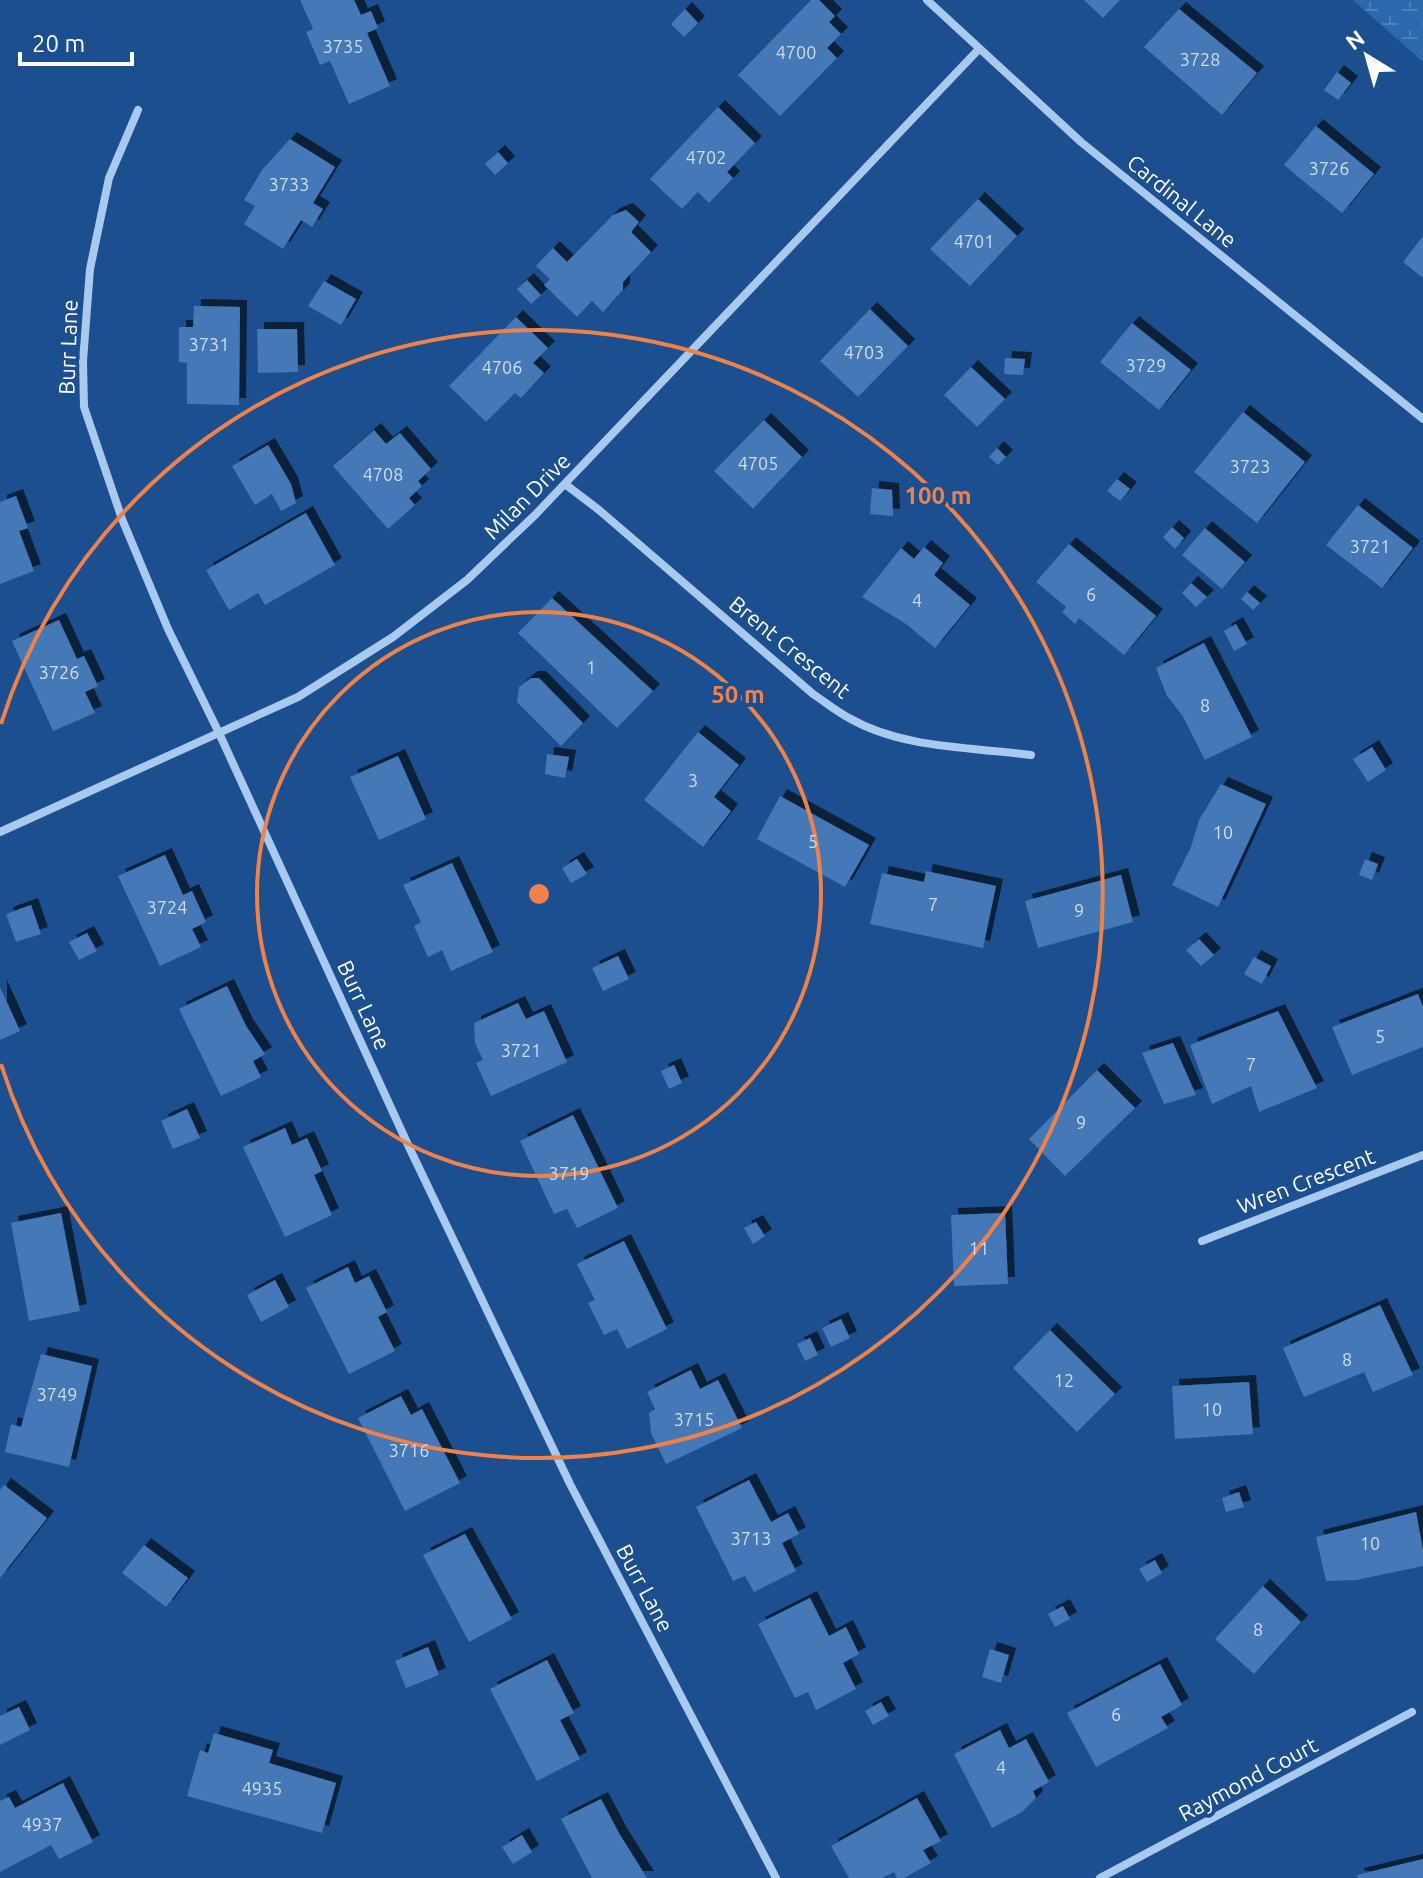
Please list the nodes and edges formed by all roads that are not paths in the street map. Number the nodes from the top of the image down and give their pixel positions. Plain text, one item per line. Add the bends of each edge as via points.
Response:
1 (927, 0) edge
2 (979, 49) junction
3 (138, 110) dead end
4 (1423, 419) edge
5 (565, 484) junction
6 (219, 733) junction
7 (1031, 755) dead end
8 (0, 832) edge
9 (1423, 1155) edge
10 (1202, 1241) dead end
11 (1412, 1712) dead end
12 (776, 1878) edge
13 (1100, 1878) edge

1 - 2 street, Cardinal Lane
2 - 4 street, Cardinal Lane via 1081,142
2 - 5 street, Milan Drive
3 - 6 street, Burr Lane via 109,178 90,269 84,407 122,519
5 - 6 street, Milan Drive via 467,580 393,637 298,697
5 - 7 street, Brent Crescent via 813,694 850,719 892,736 936,745
6 - 8 street, Milan Drive
6 - 12 street, Burr Lane via 570,1484
9 - 10 street, Wren Crescent
11 - 13 street, Raymond Court

